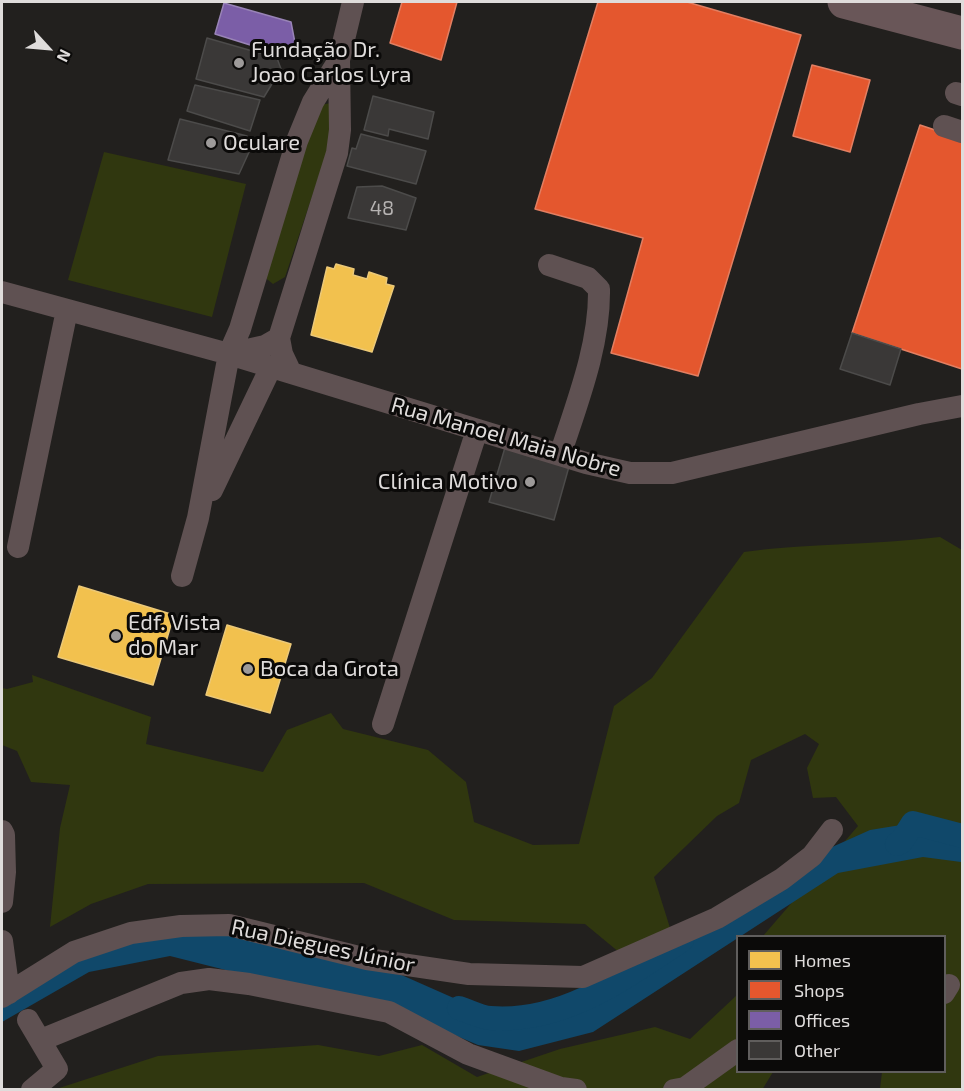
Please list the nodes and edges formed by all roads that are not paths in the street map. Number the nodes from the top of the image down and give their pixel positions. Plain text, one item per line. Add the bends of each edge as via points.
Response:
1 (353, 2) edge
2 (844, 2) edge
3 (963, 33) edge
4 (339, 60) junction
5 (549, 265) dead end
6 (2, 292) edge
7 (67, 310) junction
8 (279, 338) junction
9 (229, 354) junction
10 (281, 370) junction
11 (963, 406) edge
12 (477, 430) junction
13 (560, 455) junction
14 (198, 518) junction
15 (18, 547) dead end
16 (182, 576) dead end
17 (383, 724) dead end
18 (832, 830) dead end
19 (2, 831) edge
20 (2, 902) edge
21 (2, 941) edge
22 (4, 993) edge
23 (28, 1020) dead end
24 (41, 1040) junction
25 (736, 1051) edge
26 (32, 1089) edge
27 (576, 1089) edge
28 (674, 1089) edge

1 - 4 street
2 - 3 highway
4 - 8 street via 337,153
4 - 9 street via 300,132
5 - 13 street via 588,278 599,290 599,313
6 - 7 street, Rua Manoel Maia Nobre
7 - 9 street, Rua Manoel Maia Nobre
7 - 15 street
8 - 9 street, Rua Manoel Maia Nobre via 252,350
8 - 10 street
9 - 10 street, Rua Manoel Maia Nobre
9 - 14 street
10 - 12 street, Rua Manoel Maia Nobre
10 - 14 street
11 - 13 street, Rua Manoel Maia Nobre via 672,472 630,473
12 - 13 street, Rua Manoel Maia Nobre
12 - 17 street
14 - 16 street
18 - 22 street, Rua Diegues Júnior via 812,856 783,879 717,918 583,977 469,974 367,959 229,925 191,926 131,933 74,952
19 - 20 street
21 - 22 street
23 - 24 street
24 - 26 street via 57,1069
24 - 27 street via 181,982 209,979 389,1012 468,1054 561,1088
25 - 28 street via 685,1088

